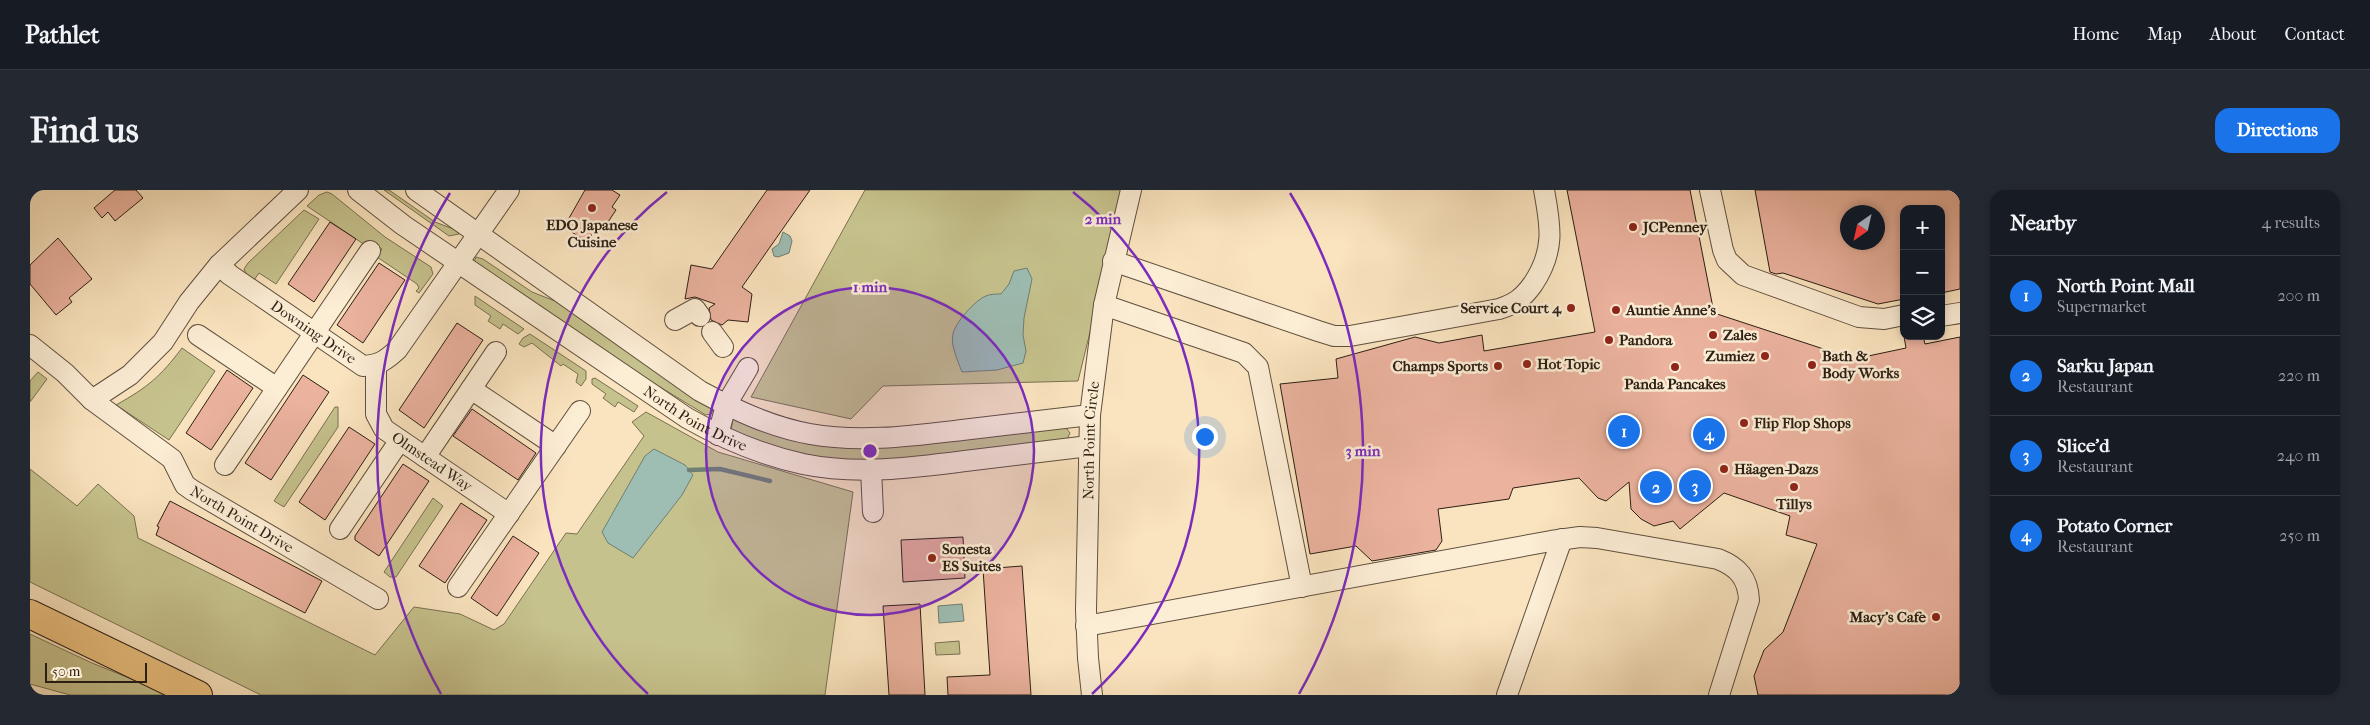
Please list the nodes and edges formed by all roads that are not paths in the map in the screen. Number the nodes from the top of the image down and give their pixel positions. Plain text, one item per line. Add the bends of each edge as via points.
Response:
1 (298, 190) edge
2 (358, 190) edge
3 (416, 190) edge
4 (509, 190) edge
5 (1131, 190) edge
6 (1544, 190) edge
7 (1710, 190) edge
8 (478, 234) junction
9 (370, 252) dead end
10 (1113, 261) junction
11 (458, 263) junction
12 (219, 265) junction
13 (1104, 305) junction
14 (1960, 313) edge
15 (1945, 315) edge
16 (700, 316) dead end
17 (1900, 316) edge
18 (675, 320) dead end
19 (315, 333) junction
20 (198, 335) dead end
21 (30, 345) edge
22 (496, 352) dead end
23 (376, 365) junction
24 (748, 368) dead end
25 (277, 388) junction
26 (471, 389) junction
27 (92, 400) junction
28 (726, 405) junction
29 (580, 411) dead end
30 (1090, 415) junction
31 (718, 435) junction
32 (400, 440) junction
33 (556, 446) junction
34 (1089, 446) junction
35 (424, 457) junction
36 (225, 465) dead end
37 (871, 469) junction
38 (872, 512) dead end
39 (509, 514) junction
40 (340, 529) dead end
41 (1562, 539) junction
42 (458, 587) dead end
43 (1302, 587) junction
44 (378, 599) dead end
45 (30, 614) edge
46 (1086, 626) junction
47 (198, 695) edge
48 (1092, 695) edge
49 (1507, 695) edge
50 (1719, 695) edge

1 - 12 street
2 - 11 street, North Point Drive
3 - 8 street, North Point Drive
4 - 8 street, Downing Drive
5 - 10 street, North Point Circle
6 - 10 street via 1550,232 1547,259 1518,302 1367,334 1334,336
7 - 17 street via 1723,250 1734,268 1743,275 1859,317 1884,319
8 - 11 street, Downing Drive
8 - 28 street, North Point Drive via 672,371
9 - 19 street
10 - 13 street, North Point Circle
11 - 23 street, Downing Drive via 397,350
11 - 31 street, North Point Drive via 687,418
12 - 19 street, Downing Drive
12 - 27 street via 163,342 130,375
13 - 30 street, North Point Circle
13 - 43 street via 1244,353 1258,367
14 - 15 street
16 - 18 street via 695,309
19 - 23 street, Downing Drive via 363,366
19 - 25 street
20 - 25 street
21 - 27 street, North Point Drive via 65,372
22 - 26 street
23 - 32 street, Olmstead Way via 376,414 384,429
24 - 28 street
25 - 36 street
26 - 33 street
26 - 35 street
27 - 44 street, North Point Drive via 172,459 185,485 192,490
28 - 30 street, North Point Drive via 772,424 809,434 871,439
28 - 31 street
29 - 33 street
30 - 34 street, North Point Circle
31 - 37 street, North Point Drive via 766,454 804,464
32 - 35 street, Olmstead Way
32 - 40 street
33 - 39 street
34 - 37 street, North Point Drive via 907,468
34 - 46 street, North Point Circle
35 - 39 street, Olmstead Way
37 - 38 street
39 - 42 street
41 - 43 street
41 - 49 street
41 - 50 street via 1598,538 1718,559 1741,573 1748,585 1749,600
43 - 46 street
45 - 47 highway
46 - 48 street, North Point Circle

